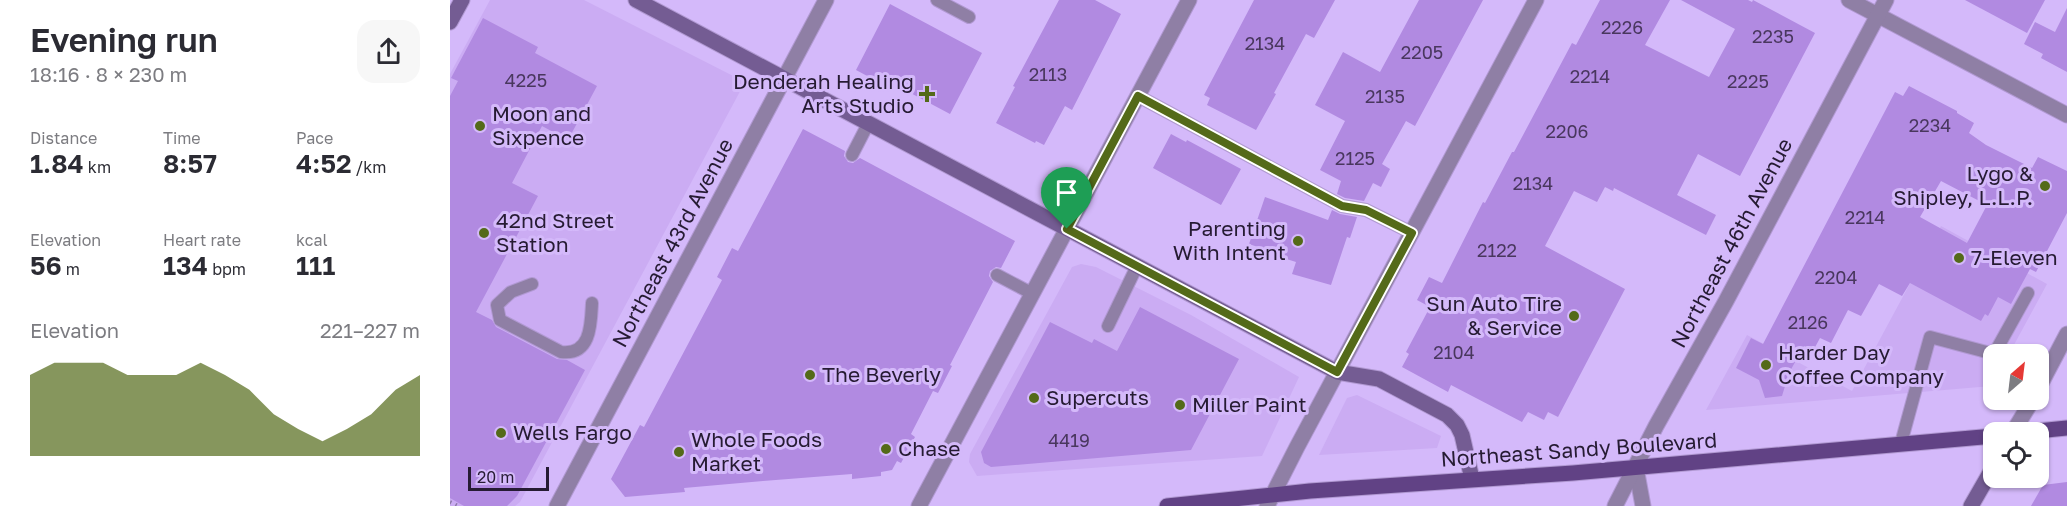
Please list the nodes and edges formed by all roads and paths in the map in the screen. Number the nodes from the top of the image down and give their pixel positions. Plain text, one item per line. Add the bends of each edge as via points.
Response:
1 (462, 0) edge
2 (636, 0) edge
3 (826, 0) edge
4 (937, 0) edge
5 (1189, 0) edge
6 (1536, 0) edge
7 (1849, 0) edge
8 (1886, 0) edge
9 (1878, 15) junction
10 (969, 17) dead end
11 (450, 22) edge
12 (784, 79) junction
13 (1138, 96) junction
14 (2067, 115) edge
15 (868, 124) junction
16 (852, 155) dead end
17 (1067, 229) junction
18 (1412, 233) junction
19 (1137, 266) junction
20 (997, 275) dead end
21 (532, 284) dead end
22 (2028, 293) dead end
23 (1033, 294) junction
24 (592, 303) dead end
25 (1108, 326) dead end
26 (2067, 334) edge
27 (2000, 344) edge
28 (1983, 351) edge
29 (2049, 361) edge
30 (1337, 372) junction
31 (2067, 428) edge
32 (2049, 430) edge
33 (1983, 437) edge
34 (1900, 443) junction
35 (1636, 468) junction
36 (1472, 479) junction
37 (1983, 485) edge
38 (1270, 500) edge
39 (450, 502) edge
40 (458, 506) edge
41 (557, 506) edge
42 (919, 506) edge
43 (1167, 506) edge
44 (1615, 506) edge
45 (1643, 506) edge
46 (1971, 506) edge

1 - 11 street
2 - 12 street
3 - 12 street, Northeast 43rd Avenue
4 - 10 lane
5 - 13 street
6 - 18 street
7 - 9 street
8 - 9 street, Northeast 46th Avenue
9 - 14 street
9 - 35 street, Northeast 46th Avenue
12 - 15 street
12 - 41 street, Northeast 43rd Avenue
13 - 17 street
13 - 18 lane via 1342,206 1366,210
15 - 16 lane
15 - 17 street
17 - 19 street
17 - 23 street
18 - 30 street
19 - 25 lane
19 - 30 street
20 - 23 lane
21 - 24 lane via 511,292 497,305 500,320 561,352 580,348 591,333
22 - 27 lane
23 - 42 street
26 - 29 street
28 - 34 lane via 1930,337
30 - 36 street via 1378,379 1447,415 1462,435
30 - 38 street
31 - 32 main road
33 - 34 main road, Northeast Sandy Boulevard
34 - 35 main road, Northeast Sandy Boulevard
35 - 36 main road, Northeast Sandy Boulevard
35 - 44 street, Northeast 46th Avenue
35 - 45 street
36 - 38 main road, Northeast Sandy Boulevard
37 - 46 street
38 - 43 main road, Northeast Sandy Boulevard
39 - 40 path

